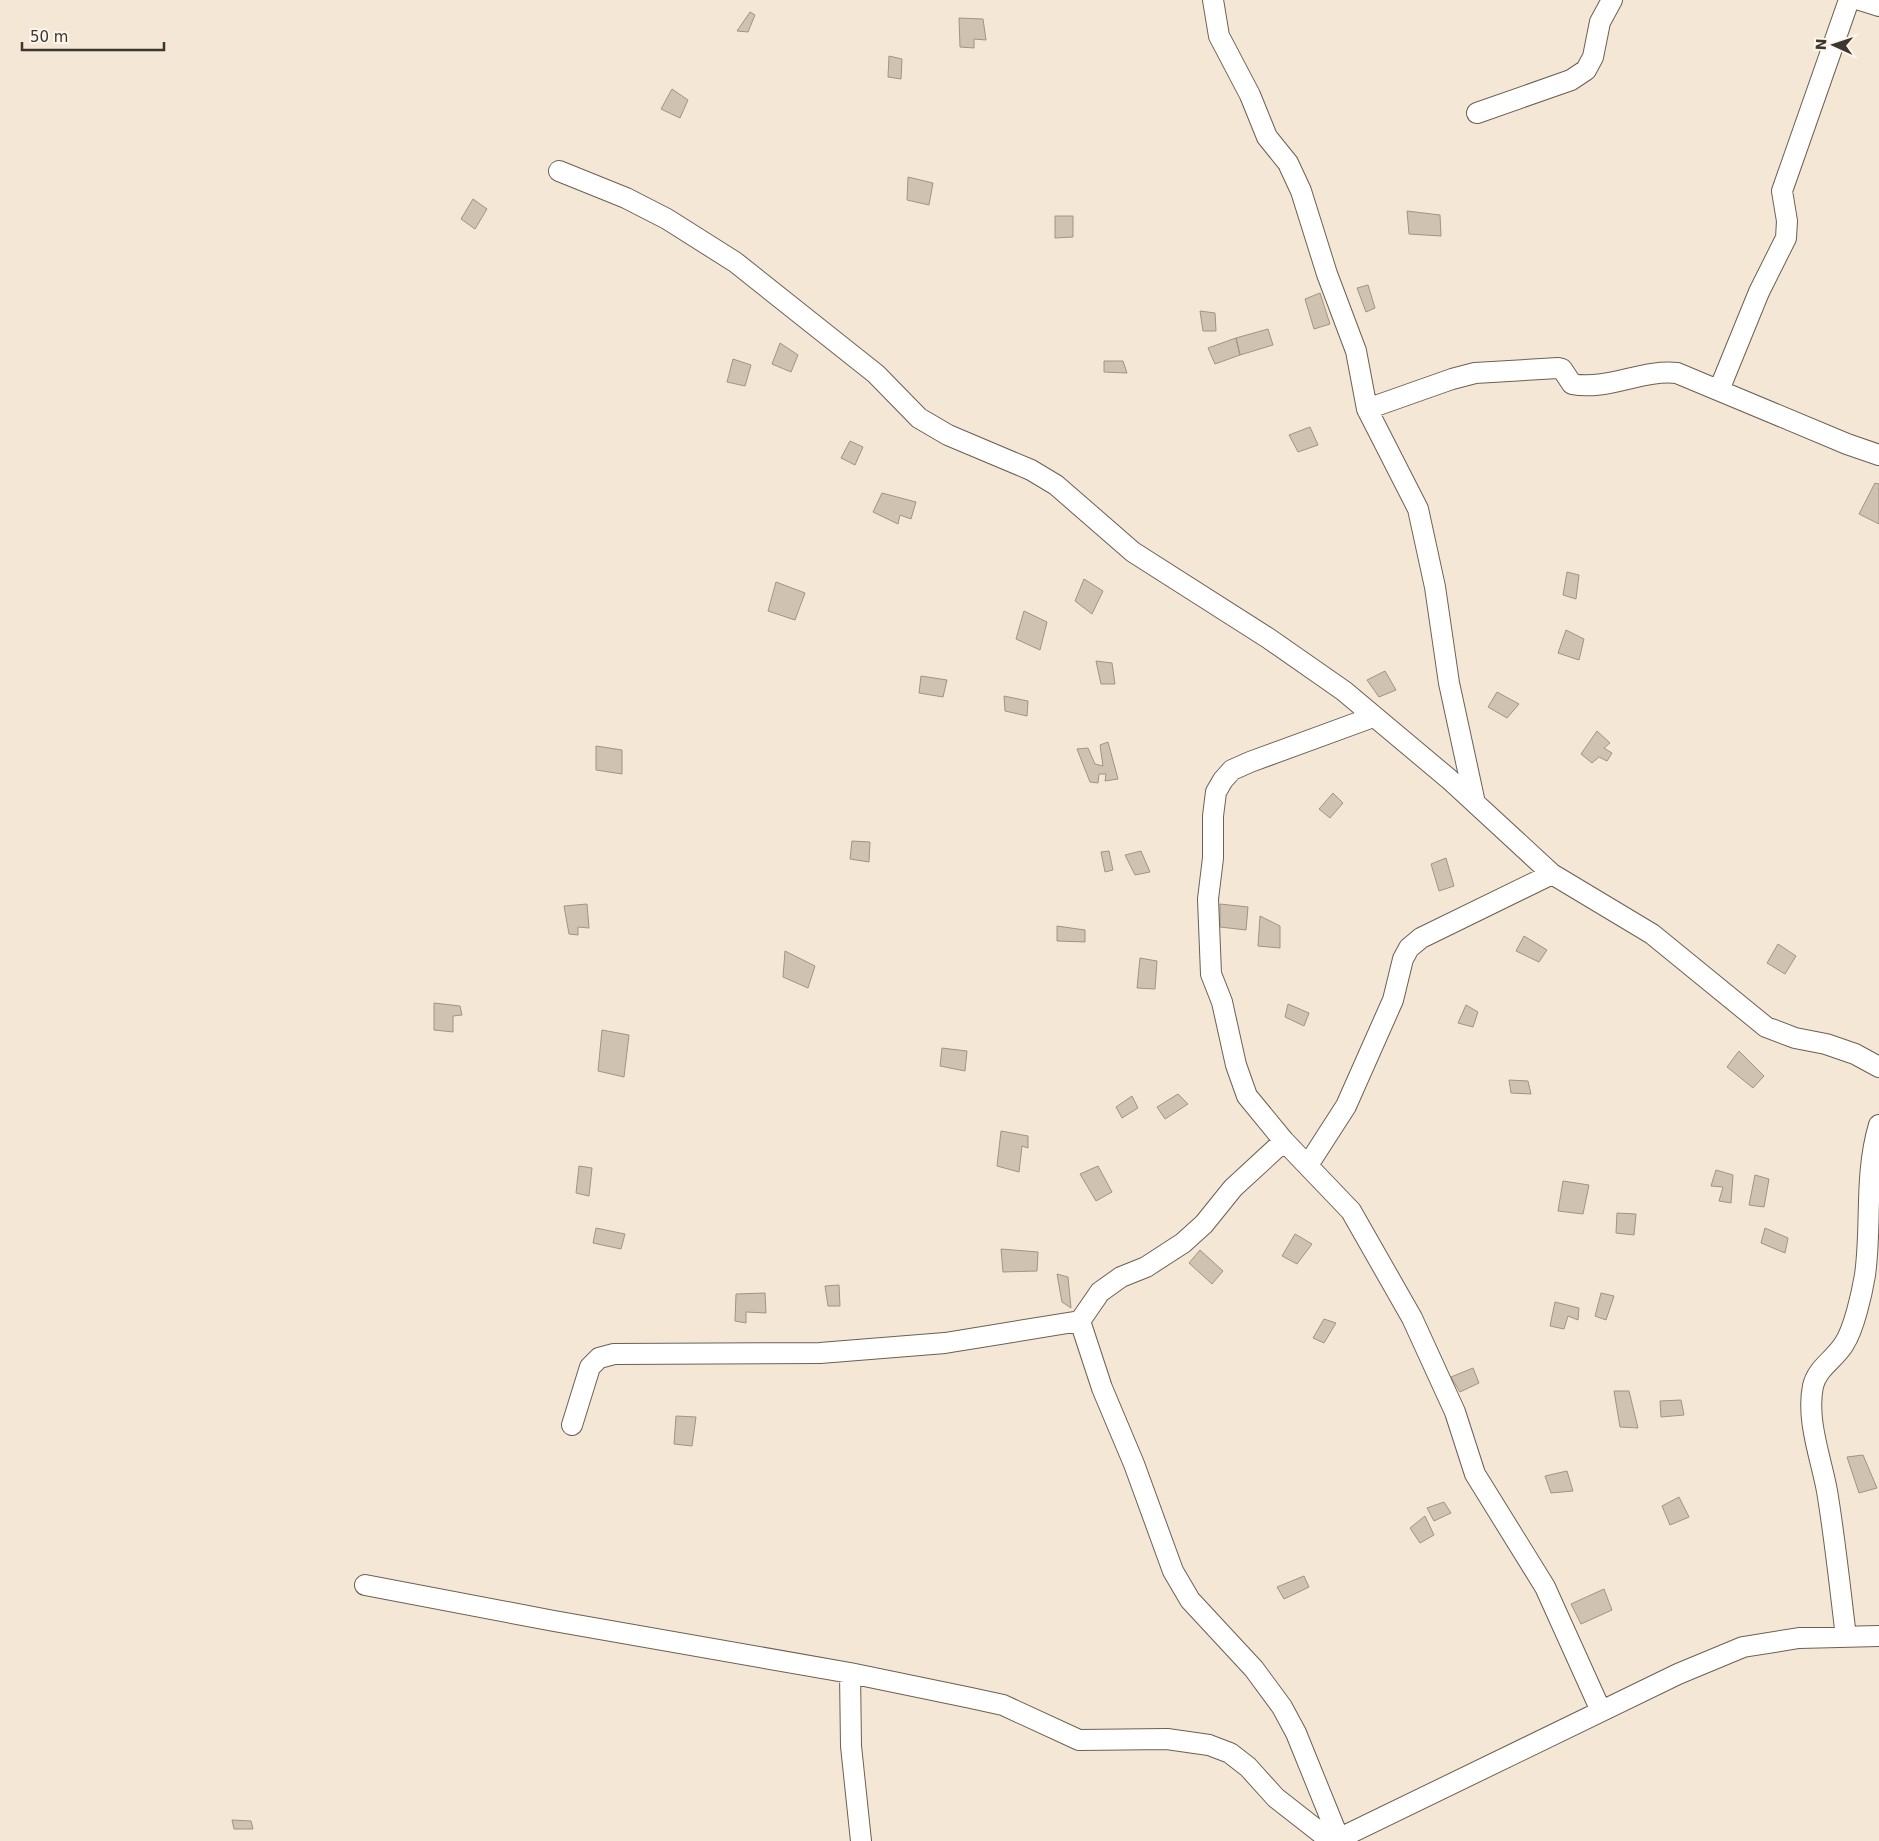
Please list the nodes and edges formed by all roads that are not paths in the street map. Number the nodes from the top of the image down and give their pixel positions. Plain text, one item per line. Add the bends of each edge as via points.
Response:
1 (1213, 0) edge
2 (1612, 0) edge
3 (1849, 0) edge
4 (1860, 0) edge
5 (1879, 6) edge
6 (1476, 113) dead end
7 (559, 171) dead end
8 (1719, 390) junction
9 (1367, 409) junction
10 (1879, 455) edge
11 (1373, 717) junction
12 (1475, 803) junction
13 (1552, 874) junction
14 (1879, 1067) edge
15 (1879, 1125) edge
16 (1284, 1141) junction
17 (1308, 1165) junction
18 (1872, 1277) edge
19 (1080, 1321) junction
20 (572, 1425) dead end
21 (365, 1585) dead end
22 (1879, 1636) edge
23 (1846, 1637) junction
24 (850, 1673) junction
25 (1601, 1711) junction
26 (1335, 1840) edge
27 (861, 1841) edge

1 - 9 street via 1219,36 1250,95 1267,137 1288,163 1302,191 1327,274 1356,351
2 - 6 street via 1600,22 1593,57 1586,70 1571,80
3 - 8 street via 1784,185 1783,202 1788,222 1786,238 1759,292
4 - 5 street
7 - 11 street via 626,198 667,219 735,262 876,374 919,418 1056,485 1133,552 1268,638 1344,691
8 - 9 street via 1677,373 1666,372 1579,386 1572,384 1558,368 1500,371 1452,379
8 - 10 street
9 - 12 street via 1418,509 1435,587 1449,683
11 - 12 street
11 - 16 street via 1232,770 1216,792 1208,898 1211,974 1222,1002 1236,1065 1247,1096
12 - 13 street
13 - 14 street via 1652,934 1766,1027 1855,1054
13 - 17 street via 1421,938 1408,948 1393,1000 1346,1106
15 - 18 street via 1869,1178
16 - 17 street
16 - 19 street via 1232,1188 1204,1224 1183,1243 1100,1292
17 - 25 street via 1351,1211 1412,1318 1455,1412 1475,1474 1545,1587
18 - 23 street via 1846,1342 1821,1370 1813,1385 1815,1437 1833,1532
19 - 20 street via 945,1342 820,1353 614,1354 599,1358 590,1367
19 - 26 street via 1102,1388 1173,1571 1190,1600 1254,1669 1282,1707 1296,1733
21 - 24 street
22 - 23 street
23 - 25 street via 1799,1638 1743,1647
24 - 26 street via 1003,1706 1079,1740 1166,1739 1209,1745 1230,1753 1248,1767 1276,1798
24 - 27 street via 851,1746
25 - 26 street

